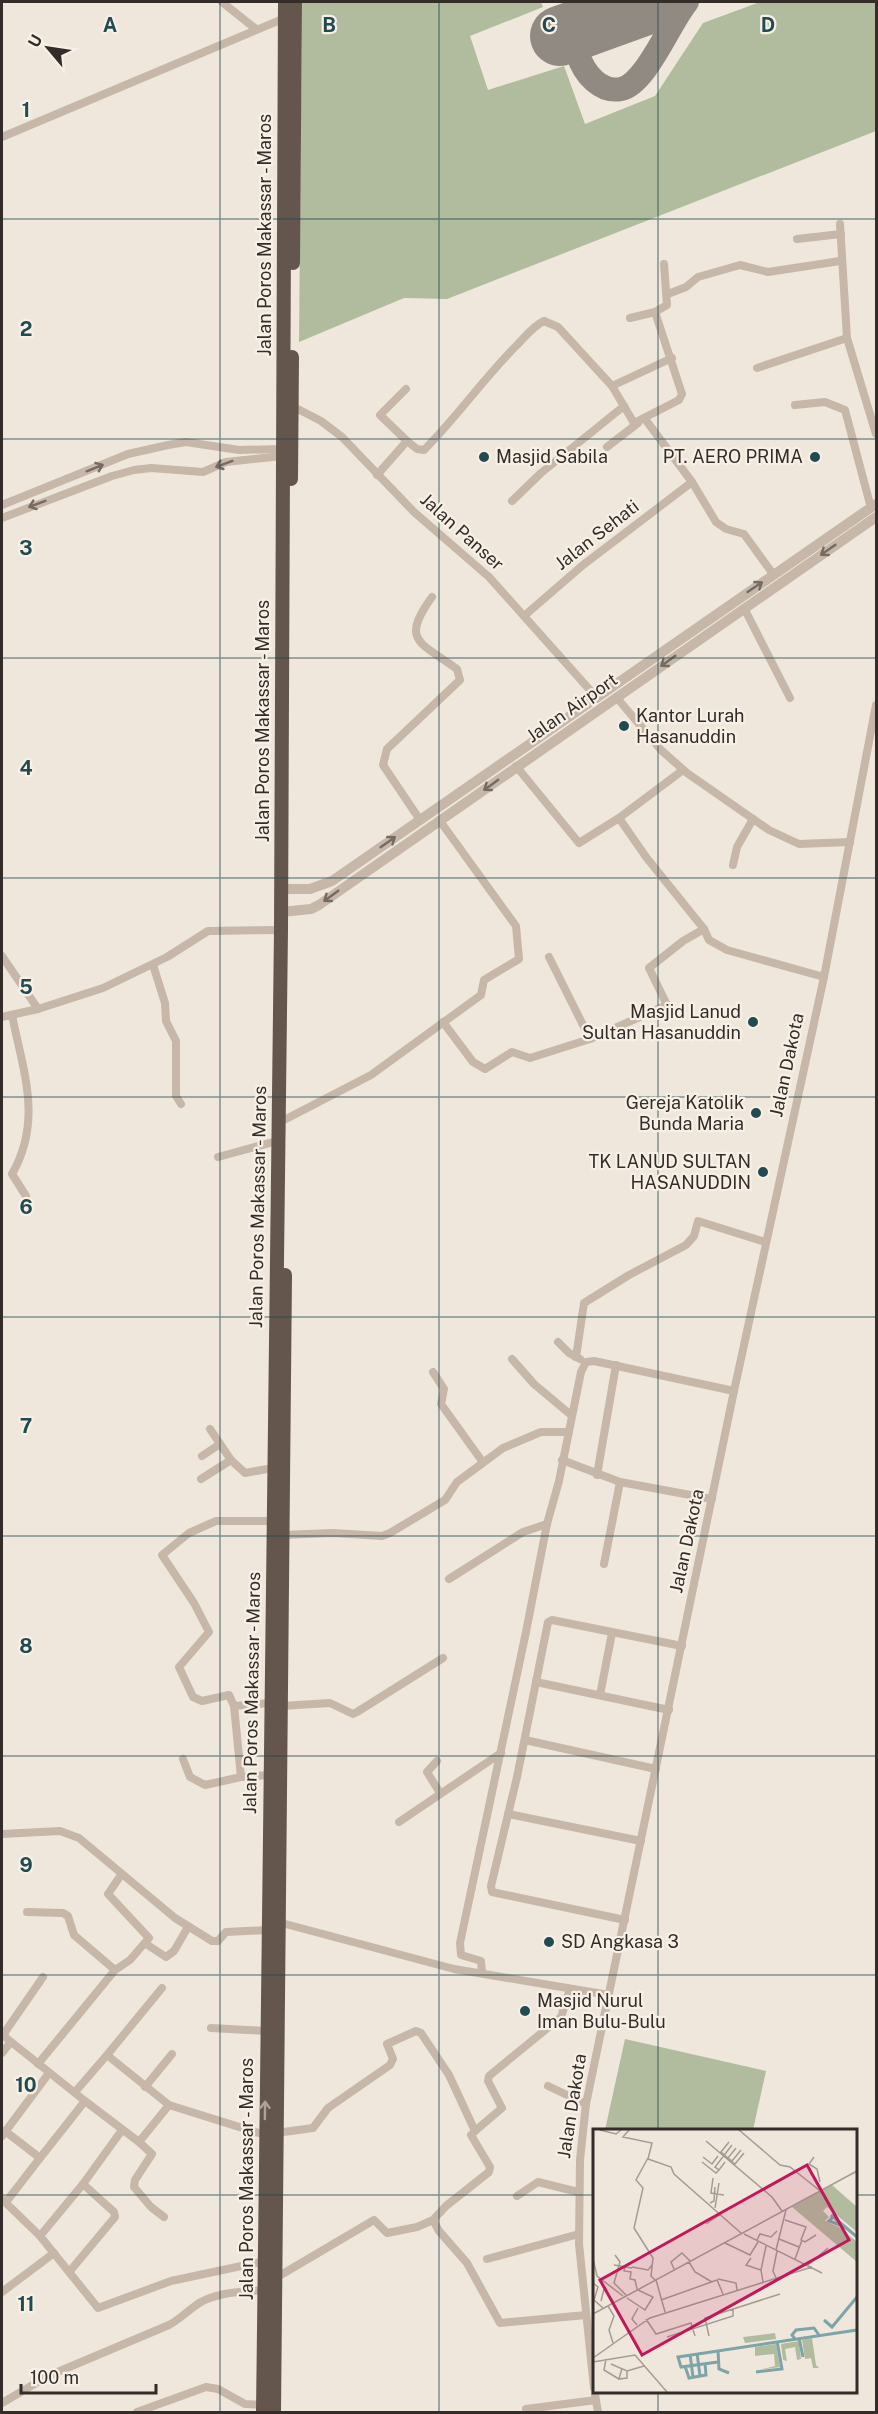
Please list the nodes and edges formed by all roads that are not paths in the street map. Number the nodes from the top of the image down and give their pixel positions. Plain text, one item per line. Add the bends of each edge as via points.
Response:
1 (222, 2) edge
2 (285, 2) edge
3 (295, 2) edge
4 (285, 18) junction
5 (256, 29) junction
6 (289, 80) junction
7 (2, 137) edge
8 (797, 239) dead end
9 (840, 261) junction
10 (664, 264) dead end
11 (668, 294) junction
12 (655, 312) junction
13 (630, 318) dead end
14 (847, 338) junction
15 (672, 358) junction
16 (757, 368) dead end
17 (612, 386) junction
18 (406, 389) dead end
19 (844, 398) dead end
20 (795, 405) dead end
21 (292, 406) junction
22 (624, 406) junction
23 (845, 410) junction
24 (641, 421) junction
25 (876, 434) edge
26 (407, 441) junction
27 (607, 447) dead end
28 (282, 452) junction
29 (377, 475) junction
30 (692, 482) junction
31 (512, 501) dead end
32 (2, 505) edge
33 (875, 514) edge
34 (2, 518) edge
35 (773, 574) junction
36 (432, 597) dead end
37 (744, 608) junction
38 (725, 614) junction
39 (524, 616) junction
40 (597, 698) junction
41 (617, 698) junction
42 (790, 698) dead end
43 (876, 705) edge
44 (583, 714) junction
45 (516, 766) junction
46 (683, 770) junction
47 (619, 818) junction
48 (420, 819) junction
49 (753, 819) junction
50 (440, 821) junction
51 (850, 842) junction
52 (364, 865) junction
53 (733, 865) dead end
54 (285, 889) junction
55 (285, 912) junction
56 (704, 929) junction
57 (281, 930) junction
58 (2, 956) edge
59 (549, 957) dead end
60 (153, 965) junction
61 (824, 977) junction
62 (38, 1009) junction
63 (12, 1015) junction
64 (2, 1017) edge
65 (443, 1022) junction
66 (590, 1039) junction
67 (182, 1104) dead end
68 (286, 1119) junction
69 (276, 1141) junction
70 (218, 1157) dead end
71 (26, 1196) dead end
72 (765, 1242) junction
73 (558, 1342) dead end
74 (576, 1357) junction
75 (512, 1359) dead end
76 (586, 1362) junction
77 (616, 1365) junction
78 (433, 1372) dead end
79 (734, 1391) junction
80 (571, 1415) junction
81 (210, 1429) dead end
82 (567, 1432) junction
83 (220, 1444) junction
84 (201, 1456) dead end
85 (231, 1460) junction
86 (562, 1460) junction
87 (482, 1461) junction
88 (273, 1468) junction
89 (597, 1474) junction
90 (201, 1479) dead end
91 (620, 1482) junction
92 (278, 1496) junction
93 (712, 1499) junction
94 (273, 1521) junction
95 (547, 1524) junction
96 (282, 1535) junction
97 (604, 1564) dead end
98 (449, 1579) dead end
99 (612, 1633) junction
100 (682, 1646) junction
101 (443, 1658) dead end
102 (536, 1682) junction
103 (600, 1695) junction
104 (275, 1704) junction
105 (234, 1706) junction
106 (669, 1710) junction
107 (525, 1740) junction
108 (501, 1753) junction
109 (183, 1759) dead end
110 (437, 1761) dead end
111 (656, 1769) junction
112 (269, 1774) junction
113 (241, 1777) junction
114 (440, 1793) junction
115 (508, 1814) junction
116 (399, 1822) dead end
117 (2, 1834) edge
118 (641, 1841) junction
119 (121, 1875) junction
120 (27, 1912) dead end
121 (625, 1920) junction
122 (273, 1926) junction
123 (188, 1927) junction
124 (146, 1944) junction
125 (115, 1970) junction
126 (482, 1972) junction
127 (43, 1977) dead end
128 (162, 1988) dead end
129 (570, 1989) junction
130 (609, 1995) junction
131 (211, 2028) dead end
132 (266, 2031) junction
133 (10, 2043) junction
134 (2, 2053) edge
135 (172, 2054) dead end
136 (107, 2055) junction
137 (38, 2064) junction
138 (49, 2073) junction
139 (548, 2086) dead end
140 (145, 2087) junction
141 (75, 2092) junction
142 (85, 2101) junction
143 (586, 2104) junction
144 (169, 2105) junction
145 (122, 2130) junction
146 (475, 2132) junction
147 (3, 2133) edge
148 (271, 2134) junction
149 (139, 2142) junction
150 (40, 2158) junction
151 (83, 2184) junction
152 (578, 2192) junction
153 (517, 2196) dead end
154 (4, 2200) edge
155 (164, 2217) dead end
156 (433, 2220) junction
157 (579, 2234) junction
158 (40, 2236) junction
159 (54, 2253) junction
160 (487, 2259) dead end
161 (265, 2261) junction
162 (70, 2271) junction
163 (271, 2286) junction
164 (2, 2292) edge
165 (585, 2315) junction
166 (593, 2377) edge
167 (595, 2393) edge
168 (2, 2403) edge
169 (526, 2409) dead end
170 (267, 2410) edge
171 (137, 2412) edge
172 (598, 2412) edge

1 - 5 street
2 - 4 highway, Jalan Poros Makassar - Maros
3 - 6 highway, Jalan Poros Makassar - Maros
4 - 5 street
4 - 6 highway, Jalan Poros Makassar - Maros
5 - 7 street
6 - 21 highway, Jalan Poros Makassar - Maros
6 - 28 highway, Jalan Poros Makassar - Maros
8 - 9 street via 840,229
9 - 11 street via 768,272 740,265 698,277
9 - 14 street
10 - 11 street
11 - 12 street via 665,309
12 - 13 street
12 - 15 street
14 - 16 street
14 - 25 street
15 - 17 street
15 - 24 street via 681,398
17 - 22 street
17 - 26 street via 558,327 543,321 496,366 424,450
18 - 26 street via 380,415
19 - 23 street
20 - 23 street via 825,402
21 - 29 street, Jalan Panser via 330,427
21 - 54 highway, Jalan Poros Makassar - Maros
22 - 24 street via 632,421
22 - 31 street
23 - 33 street
24 - 27 street
24 - 30 street
26 - 29 street
32 -> 28 street via 129,454 186,442
28 -> 34 street via 226,462 203,472 134,470
28 - 54 highway, Jalan Poros Makassar - Maros
29 - 39 street, Jalan Panser via 489,577
30 - 35 street via 720,527 744,534
30 - 39 street, Jalan Sehati via 583,565
33 - 35 street, Jalan Airport
33 -> 37 street, Jalan Airport
38 -> 35 street, Jalan Airport
36 - 48 street via 416,619 417,638 458,669 460,680 387,749 383,765
37 - 38 street, Jalan Airport
37 - 42 street
38 - 40 street, Jalan Airport
38 -> 41 street, Jalan Airport
39 - 40 street, Jalan Panser
40 - 44 street, Jalan Airport
41 - 44 street, Jalan Airport
41 - 46 street
43 - 51 street, Jalan Dakota
44 - 45 street, Jalan Airport
44 - 48 street, Jalan Airport
45 - 47 street via 579,843
45 -> 50 street, Jalan Airport
46 - 47 street
46 - 49 street
47 - 56 street
52 -> 48 street, Jalan Airport
49 - 51 street via 799,844
49 - 53 street via 737,847
50 - 52 street, Jalan Airport
50 - 65 street via 516,926 519,954 519,960 512,966 484,980 481,995
51 - 61 street, Jalan Dakota
52 - 54 street, Jalan Airport via 319,887
52 -> 55 street, Jalan Airport via 319,905
54 - 55 highway, Jalan Poros Makassar - Maros
55 - 57 highway, Jalan Poros Makassar - Maros
55 - 68 highway, Jalan Poros Makassar - Maros
56 - 61 street via 709,940 727,950
56 - 66 street via 650,968 667,1005
57 - 60 street via 208,931
57 - 69 highway, Jalan Poros Makassar - Maros
58 - 62 street
59 - 66 street
60 - 62 street via 103,988
60 - 67 street via 165,1003 166,1021 175,1038 176,1096
61 - 72 street, Jalan Dakota
62 - 63 street
63 - 64 street
63 - 71 street via 29,1089 25,1145 12,1174
65 - 66 street via 472,1062 485,1069 512,1052 530,1058
65 - 68 street via 371,1075
68 - 92 highway, Jalan Poros Makassar - Maros
69 - 70 street
69 - 88 highway, Jalan Poros Makassar - Maros
72 - 74 street via 698,1221 694,1236 686,1245 584,1304
72 - 79 street, Jalan Dakota
73 - 74 street
74 - 76 street
75 - 80 street
76 - 77 street
76 - 80 street
77 - 79 street
77 - 89 street
78 - 87 street via 444,1389 441,1404
79 - 93 street, Jalan Dakota
80 - 82 street
81 - 83 street
82 - 86 street
82 - 87 street via 531,1435
83 - 84 street
83 - 85 street
85 - 88 street via 245,1473
85 - 90 street
86 - 89 street
86 - 95 street
87 - 96 street via 457,1482 445,1500 382,1536
88 - 92 highway, Jalan Poros Makassar - Maros
89 - 91 street
91 - 93 street
91 - 97 street
92 - 94 highway, Jalan Poros Makassar - Maros
92 - 96 highway, Jalan Poros Makassar - Maros
93 - 100 street, Jalan Dakota
94 - 104 highway, Jalan Poros Makassar - Maros
94 - 105 street via 216,1521 192,1532 162,1555 209,1632 179,1666 184,1677 197,1701 229,1695
95 - 98 street via 523,1532
95 - 108 street
96 - 104 highway, Jalan Poros Makassar - Maros
99 - 100 street
99 - 102 street via 549,1621
99 - 103 street
100 - 106 street, Jalan Dakota
101 - 104 street via 353,1714 330,1703
102 - 103 street
102 - 107 street
103 - 106 street
104 - 105 street
104 - 112 highway, Jalan Poros Makassar - Maros
104 - 122 highway, Jalan Poros Makassar - Maros
105 - 113 street
106 - 111 street, Jalan Dakota
107 - 111 street
107 - 115 street
108 - 114 street
108 - 126 street via 460,1943 461,1955 481,1960
109 - 113 street via 190,1777 197,1783 211,1785
110 - 114 street via 428,1772
111 - 118 street, Jalan Dakota
112 - 113 street
112 - 122 highway, Jalan Poros Makassar - Maros
114 - 116 street
115 - 118 street
115 - 121 street via 492,1892
117 - 119 street via 68,1833
118 - 121 street, Jalan Dakota
119 - 123 street
119 - 124 street via 108,1894 149,1938
120 - 125 street via 68,1916 74,1935
121 - 130 street, Jalan Dakota
122 - 123 street via 226,1932 216,1942
122 - 126 street via 454,1969
122 - 132 highway, Jalan Poros Makassar - Maros
122 - 148 highway, Jalan Poros Makassar - Maros
123 - 124 street via 166,1957
124 - 125 street
125 - 137 street
126 - 129 street
127 - 133 street via 5,2032
128 - 136 street
129 - 130 street
129 - 146 street via 561,2018 489,2076 502,2108
130 - 143 street, Jalan Dakota
131 - 132 street
148 -> 132 highway, Jalan Poros Makassar - Maros
133 - 134 street
133 - 137 street
135 - 140 street
136 - 140 street
136 - 141 street
137 - 138 street
138 - 141 street
138 - 147 street
139 - 143 street
140 - 144 street
141 - 142 street
142 - 145 street
142 - 150 street
143 - 152 street, Jalan Dakota
144 - 148 street
144 - 149 street
145 - 149 street
145 - 151 street
146 - 148 street via 445,2068 416,2031 387,2044 393,2059 390,2065 328,2108 313,2128
146 - 156 street via 471,2135 490,2170
147 - 150 street
148 - 161 highway, Jalan Poros Makassar - Maros
148 - 163 highway, Jalan Poros Makassar - Maros
149 - 155 street via 152,2154 134,2187
150 - 154 street
151 - 158 street
151 - 162 street via 115,2217
152 - 153 street via 538,2182
152 - 157 street, Jalan Dakota
154 - 158 street
156 - 163 street via 387,2233 374,2220
156 - 165 street via 469,2267 500,2323
157 - 160 street
157 - 165 street, Jalan Dakota
158 - 159 street
159 - 162 street
159 - 164 street
161 - 162 street via 160,2284 102,2308 94,2305
161 - 163 highway, Jalan Poros Makassar - Maros
163 - 168 street via 213,2296 169,2325 48,2376
163 - 170 highway, Jalan Poros Makassar - Maros
165 - 166 street, Jalan Dakota
167 - 169 street
167 - 172 street, Jalan Dakota
170 - 171 street via 206,2387

